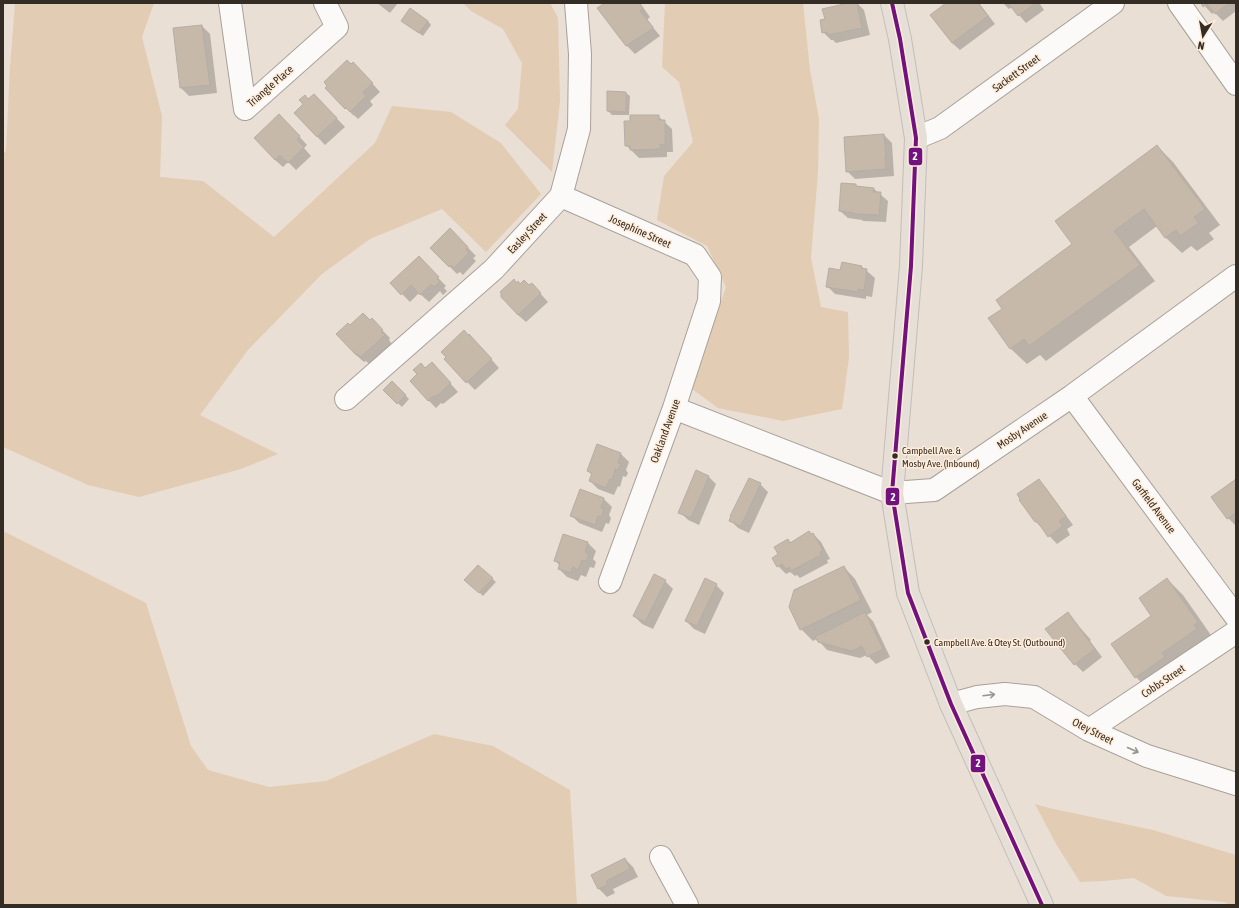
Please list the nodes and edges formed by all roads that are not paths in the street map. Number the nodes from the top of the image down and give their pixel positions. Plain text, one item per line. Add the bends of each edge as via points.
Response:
1 (230, 3) edge
2 (325, 3) edge
3 (576, 3) edge
4 (892, 3) edge
5 (1113, 3) edge
6 (1179, 3) edge
7 (1236, 84) edge
8 (916, 138) junction
9 (561, 196) junction
10 (1236, 276) edge
11 (710, 277) joint
12 (1072, 396) junction
13 (346, 399) dead end
14 (674, 408) junction
15 (892, 493) junction
16 (610, 582) dead end
17 (1236, 617) edge
18 (1236, 632) edge
19 (951, 704) junction
20 (1089, 730) junction
21 (1236, 784) edge
22 (661, 857) dead end
23 (687, 905) edge
24 (1042, 905) edge

1 - 2 street, Triangle Place via 245,109 337,27
3 - 9 street, Easley Street via 580,54 579,130
4 - 8 main road
5 - 8 street, Sackett Street via 940,128
6 - 7 street
8 - 15 main road via 911,266
9 - 11 street, Josephine Street via 695,255
9 - 13 street, Easley Street via 494,269
10 - 12 street, Mosby Avenue
11 - 14 street, Oakland Avenue via 710,301
12 - 15 street, Mosby Avenue via 934,490
12 - 17 street, Garfield Avenue
14 - 15 street, Mosby Avenue
14 - 16 street, Oakland Avenue
15 - 19 main road via 908,593
18 - 20 street, Cobbs Street
19 -> 20 street, Otey Street via 977,697 1005,694 1034,698
19 - 24 main road
20 -> 21 street, Otey Street via 1146,756
22 - 23 street

